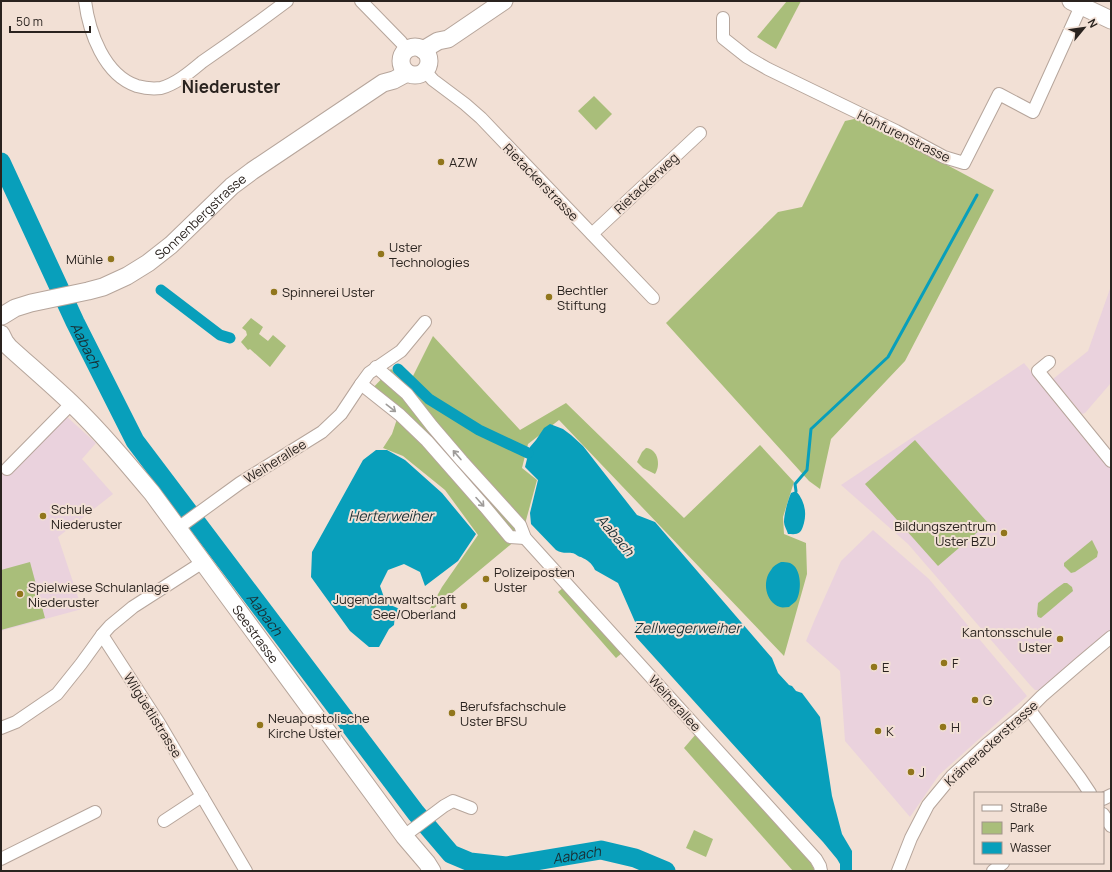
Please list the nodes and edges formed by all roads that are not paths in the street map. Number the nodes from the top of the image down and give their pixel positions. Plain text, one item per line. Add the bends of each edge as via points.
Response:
1 (85, 1) edge
2 (286, 1) edge
3 (504, 1) edge
4 (1076, 3) edge
5 (369, 4) edge
6 (723, 18) dead end
7 (1111, 20) edge
8 (415, 61) junction
9 (700, 133) dead end
10 (592, 234) junction
11 (653, 298) dead end
12 (1, 321) edge
13 (425, 322) dead end
14 (1, 334) edge
15 (1049, 362) dead end
16 (376, 367) junction
17 (361, 384) junction
18 (71, 404) junction
19 (1111, 461) edge
20 (7, 469) dead end
21 (183, 524) junction
22 (525, 538) junction
23 (203, 562) junction
24 (102, 635) junction
25 (1111, 637) edge
26 (1029, 709) junction
27 (1, 728) edge
28 (1089, 792) edge
29 (202, 796) junction
30 (471, 808) dead end
31 (95, 812) dead end
32 (1104, 816) edge
33 (164, 821) dead end
34 (1111, 826) edge
35 (410, 832) junction
36 (1, 859) edge
37 (1002, 864) edge
38 (246, 871) edge
39 (432, 871) edge
40 (821, 871) edge
41 (898, 871) edge
42 (993, 871) edge

1 - 2 street via 92,30 108,64 115,73 131,84 149,89 160,88 178,80
3 - 8 street, Sonnenbergstrasse via 448,39 438,41
4 - 6 street, Hohfurenstrasse via 1033,112 998,94 964,163 944,157 747,57 723,38
4 - 7 street
5 - 8 street, Rietackerstrasse
8 - 10 street, Rietackerstrasse via 433,80 480,118
8 - 12 street, Sonnenbergstrasse via 390,74 383,83 237,182 171,245 148,263 104,287 15,308
9 - 10 street, Rietackerweg
10 - 11 street, Rietackerstrasse
13 - 16 street, Weiherallee via 401,351
14 - 18 street, Seestrasse via 10,347
15 - 19 street via 1038,371
16 - 17 street, Weiherallee
22 -> 16 street, Weiherallee via 520,525 407,394
17 - 21 street, Weiherallee via 341,414 322,432 240,483
17 -> 22 street via 400,415 421,436 510,537
18 - 20 street
18 - 21 street, Seestrasse
21 - 23 street, Seestrasse
22 - 40 street, Weiherallee via 816,859
23 - 24 street via 133,607
23 - 35 street, Seestrasse
24 - 27 street via 57,694 16,722
24 - 29 street, Wilgüetlistrasse
25 - 26 street, Krämerackerstrasse
26 - 28 street
26 - 41 street, Krämerackerstrasse via 952,776 928,805
29 - 33 street
29 - 38 street, Wilgüetlistrasse
30 - 35 street via 453,802
31 - 36 street
32 - 34 street
35 - 39 street, Seestrasse
37 - 42 street

